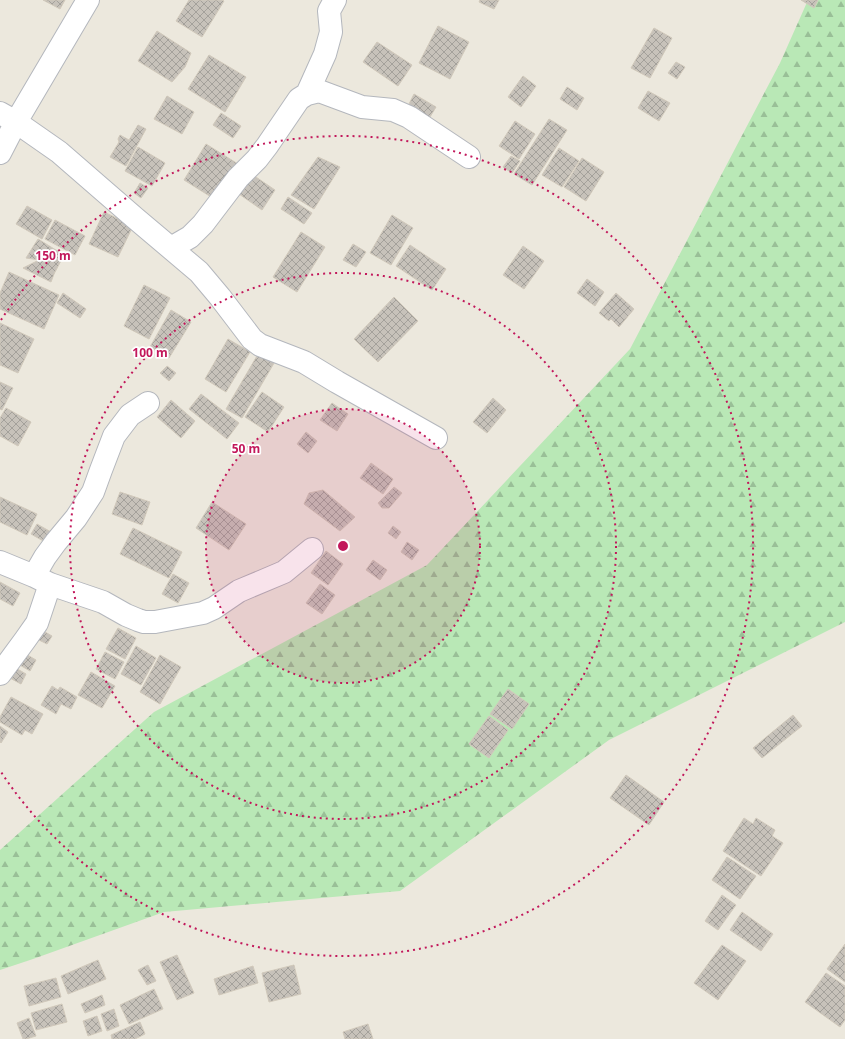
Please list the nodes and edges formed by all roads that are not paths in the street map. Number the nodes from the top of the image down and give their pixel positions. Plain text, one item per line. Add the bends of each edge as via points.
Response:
1 (88, 0) edge
2 (335, 0) edge
3 (307, 94) junction
4 (8, 117) edge
5 (0, 153) edge
6 (469, 157) dead end
7 (171, 248) junction
8 (148, 403) dead end
9 (436, 438) dead end
10 (312, 549) dead end
11 (0, 562) edge
12 (42, 580) junction
13 (0, 674) edge

1 - 4 street
2 - 3 street via 329,11 332,32
3 - 6 street via 319,92 362,108 393,110 408,116
3 - 7 street via 299,99 268,146 238,178 203,224 190,237
4 - 5 street
4 - 7 street via 59,152
7 - 9 street via 199,272 252,339 260,345 304,362
8 - 12 street via 130,415 114,436 93,492 45,557
10 - 12 street via 284,572 239,591 214,608 203,613 155,622 138,620 103,602
11 - 12 street
12 - 13 street via 37,622

